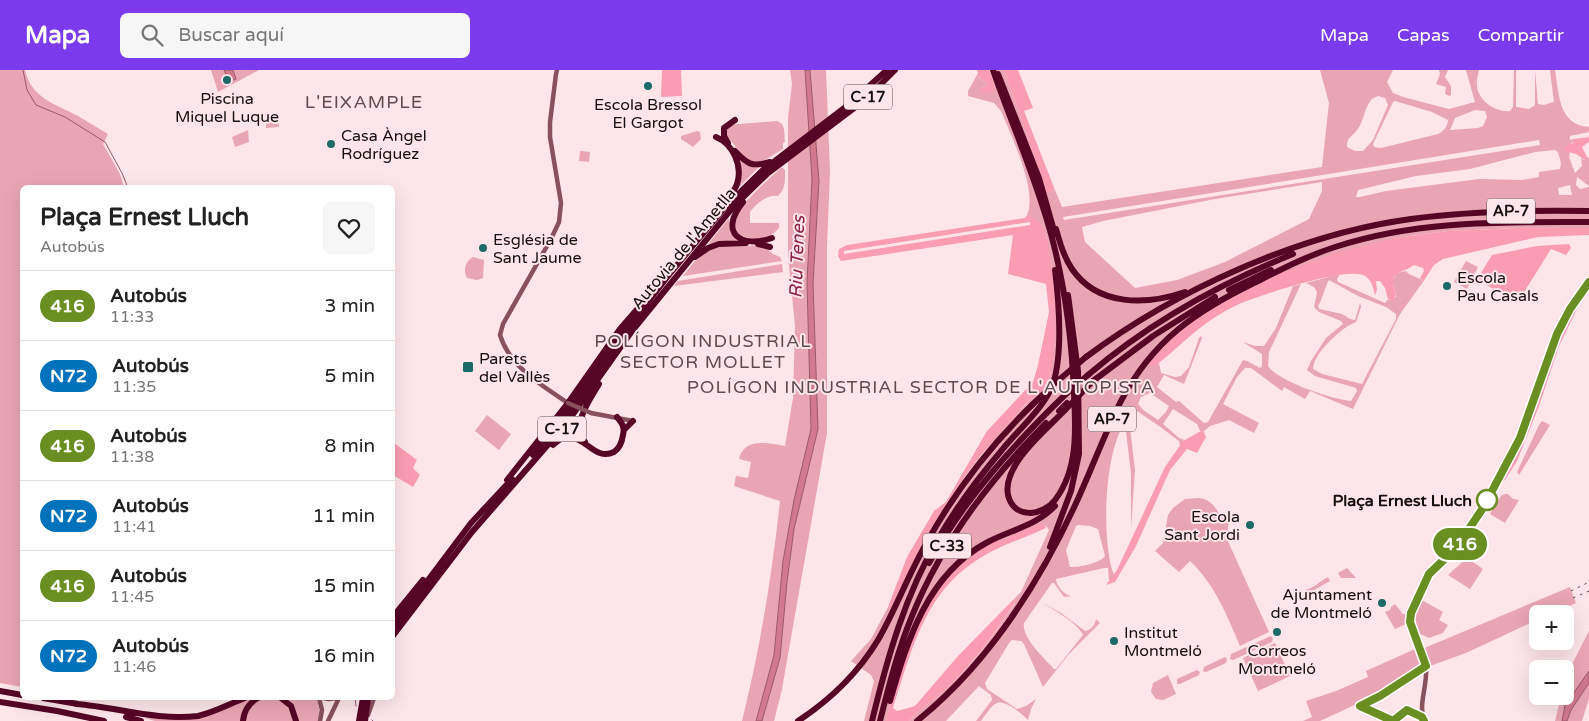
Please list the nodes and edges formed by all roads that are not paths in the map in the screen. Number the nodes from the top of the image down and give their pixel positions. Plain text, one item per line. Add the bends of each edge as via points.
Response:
1 (557, 70) edge
2 (887, 70) edge
3 (895, 70) edge
4 (992, 70) edge
5 (997, 70) edge
6 (836, 118) junction
7 (735, 120) dead end
8 (728, 144) junction
9 (775, 163) junction
10 (760, 180) junction
11 (1046, 199) junction
12 (724, 208) junction
13 (1589, 211) edge
14 (1046, 217) junction
15 (1589, 222) edge
16 (1389, 223) junction
17 (772, 238) dead end
18 (770, 247) dead end
19 (691, 258) junction
20 (1296, 261) junction
21 (672, 271) junction
22 (1212, 282) junction
23 (1589, 282) edge
24 (613, 358) junction
25 (1093, 381) junction
26 (568, 403) junction
27 (617, 418) joint
28 (1079, 440) junction
29 (588, 445) junction
30 (502, 493) junction
31 (471, 523) junction
32 (1429, 574) dead end
33 (402, 606) junction
34 (395, 612) edge
35 (395, 614) edge
36 (902, 618) junction
37 (395, 624) edge
38 (395, 633) edge
39 (997, 639) junction
40 (1426, 666) dead end
41 (0, 692) edge
42 (20, 694) edge
43 (53, 700) edge
44 (235, 700) edge
45 (240, 700) edge
46 (255, 700) edge
47 (284, 700) edge
48 (321, 700) edge
49 (337, 700) edge
50 (363, 700) edge
51 (371, 700) edge
52 (0, 702) edge
53 (224, 707) junction
54 (120, 714) junction
55 (367, 719) edge
56 (103, 721) edge
57 (141, 721) edge
58 (243, 721) edge
59 (296, 721) edge
60 (320, 721) edge
61 (328, 721) edge
62 (358, 721) edge
63 (798, 721) edge
64 (872, 721) edge
65 (882, 721) edge
66 (917, 721) edge
67 (1424, 721) edge

1 - 26 street via 550,137 561,203 559,222 500,331 501,339 524,372
2 - 6 highway, Autovia de l'Ametlla / C-17
3 - 6 highway, Autovia de l'Ametlla / C-17 via 866,99
4 - 14 highway
5 - 11 highway
6 - 9 highway, Autovia de l'Ametlla / C-17
7 - 8 highway via 724,130
8 - 9 highway via 752,165
8 - 12 highway via 718,134 734,153 738,164 737,184
9 - 10 highway, Autovia de l'Ametlla / C-17
9 - 12 highway, Autovia de l'Ametlla / C-17 via 748,183
10 - 17 highway via 733,215 732,229 742,240 758,242
10 - 19 highway, Autovia de l'Ametlla / C-17
11 - 22 highway via 1062,248 1074,271 1097,291 1136,302 1169,297
11 - 28 highway via 1072,321 1078,371
12 - 21 highway, Autovia de l'Ametlla / C-17
13 - 16 highway, AP-7 via 1501,211
14 - 25 highway, bridge via 1060,274 1070,342 1075,413 1074,440 1071,467 1055,500 1041,511 1032,514 1022,512 1009,499 1010,477 1025,451 1065,410
14 - 36 highway via 1058,298 1058,346 1053,382 1042,403 1000,452 951,518 921,570
15 - 20 highway, AP-7 via 1477,223 1423,228 1355,242
16 - 22 highway, AP-7 via 1315,241
16 - 36 highway, C-33, bridge via 1316,245 1246,274 1130,341 1088,375 1015,445 964,507 934,555
18 - 19 highway via 724,243
19 - 24 highway, Autovia de l'Ametlla / C-17
20 - 25 highway, C-33 via 1241,284 1191,311
20 - 39 highway, AP-7 via 1204,309 1179,327 1146,363 1122,399 1047,560
21 - 26 highway via 620,329
21 - 30 highway, Autovia de l'Ametlla / C-17 via 561,422
22 - 63 highway, AP-7, bridge via 1122,332 1069,371 1032,405 992,448 939,521 884,628 861,665 828,699
23 - 32 street via 1557,334 1520,438 1483,508 1456,548
24 - 29 highway via 579,423 580,434
24 - 30 highway, Autovia de l'Ametlla / C-17 via 566,424
25 - 65 highway, C-33, bridge via 1004,468 950,541 909,623 890,680
26 - 27 street, bridge via 591,413
26 - 30 highway via 515,469
27 - 29 highway via 627,424 621,444 613,452 600,453
28 - 39 highway via 1075,476 1052,541
28 - 65 highway via 1070,480 1056,505 1037,521 996,538 969,554 934,590 912,634
29 - 30 highway via 574,437 560,439 524,477
30 - 31 highway, Autovia de l'Ametlla / C-17
30 - 38 highway, Autovia de l'Ametlla / C-17
31 - 33 highway
31 - 37 highway, Autovia de l'Ametlla / C-17
33 - 34 highway
33 - 35 highway
36 - 64 highway, C-33
39 - 66 highway, AP-7 via 957,685
40 - 67 street via 1422,700
41 - 42 highway
43 - 54 highway
44 - 53 highway
45 - 53 highway
46 - 58 highway via 249,705
47 - 59 highway via 291,706
48 - 60 street
49 - 61 street
50 - 62 highway
51 - 55 highway
52 - 56 highway
53 - 54 highway via 180,718
54 - 57 highway

